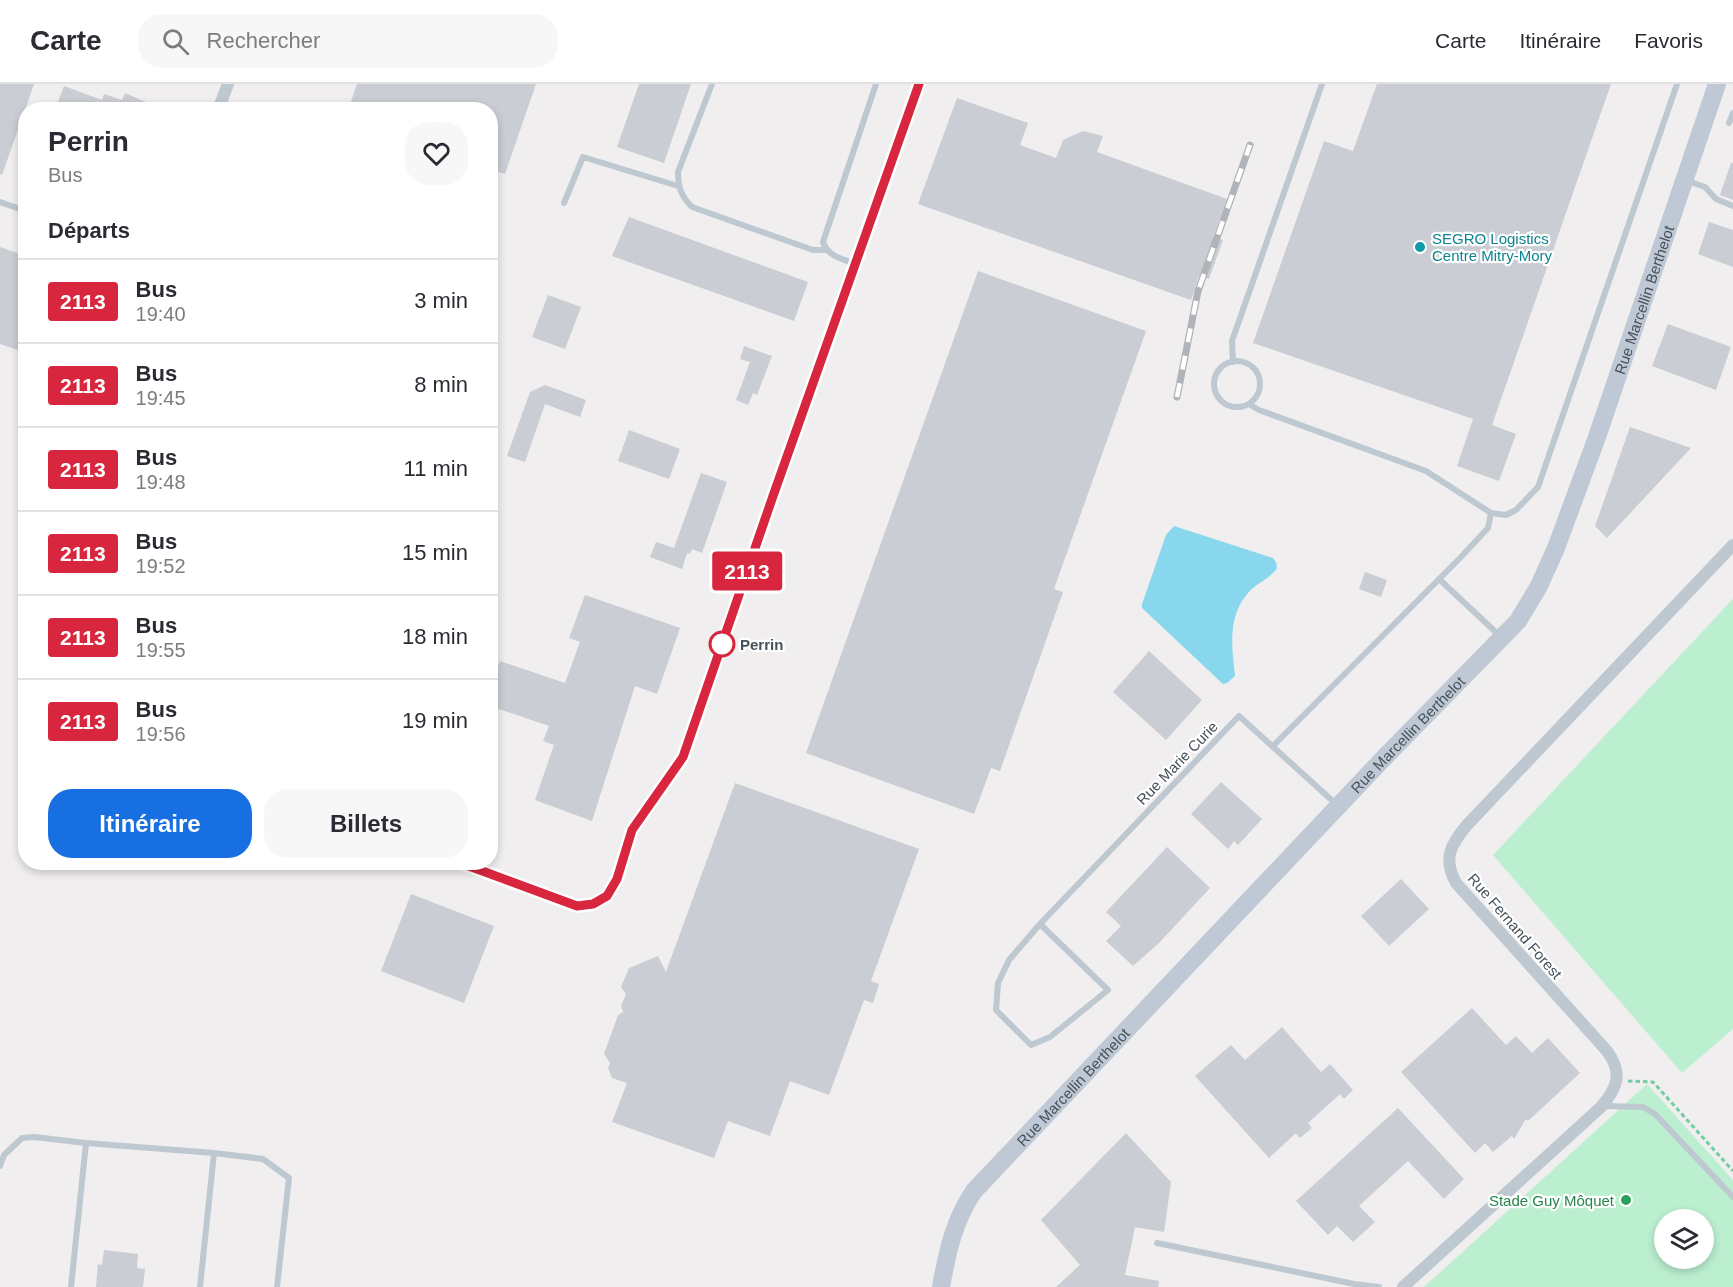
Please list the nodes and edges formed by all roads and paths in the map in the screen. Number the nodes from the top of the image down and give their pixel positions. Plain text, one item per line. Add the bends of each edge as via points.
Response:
1 (228, 84) edge
2 (712, 84) edge
3 (876, 84) edge
4 (1322, 84) edge
5 (1677, 84) edge
6 (1717, 84) edge
7 (916, 85) edge
8 (221, 102) edge
9 (1733, 113) edge
10 (1730, 123) dead end
11 (1685, 180) junction
12 (678, 186) junction
13 (0, 202) edge
14 (564, 203) dead end
15 (1733, 206) edge
16 (18, 208) edge
17 (826, 250) junction
18 (856, 264) junction
19 (1233, 362) junction
20 (1250, 404) junction
21 (1491, 513) junction
22 (1733, 545) edge
23 (1439, 579) junction
24 (1502, 638) junction
25 (1273, 746) junction
26 (1338, 807) junction
27 (480, 870) edge
28 (1040, 924) junction
29 (1617, 1081) junction
30 (1601, 1107) junction
31 (86, 1143) junction
32 (214, 1153) junction
33 (0, 1166) edge
34 (1733, 1171) edge
35 (1733, 1197) edge
36 (1157, 1243) dead end
37 (71, 1287) edge
38 (201, 1287) edge
39 (277, 1287) edge
40 (941, 1287) edge
41 (1379, 1287) edge
42 (1403, 1287) edge

1 - 8 street
2 - 12 lane via 678,172
3 - 17 lane via 824,242
4 - 19 lane via 1232,341
5 - 21 lane via 1538,487 1516,510 1506,515
6 - 11 street, Rue Marcellin Berthelot
7 - 18 street
9 - 10 lane
11 - 15 lane via 1701,185 1716,199
11 - 24 street, Rue Marcellin Berthelot via 1556,548 1539,586 1518,621
12 - 14 lane via 583,157
12 - 17 lane via 692,207 813,250
13 - 16 lane
17 - 18 lane
18 - 27 street via 683,757 632,830 617,879 607,896 593,904 577,906
19 - 20 lane via 1247,364 1257,374 1260,387
19 - 20 lane via 1216,375 1215,390 1230,406
20 - 21 lane via 1259,411 1426,471
21 - 23 lane via 1488,528
22 - 29 street, Rue Fernand Forest via 1467,825 1450,851 1449,868 1461,890 1607,1051 1614,1061
23 - 24 lane
23 - 25 lane
24 - 26 street, Rue Marcellin Berthelot
25 - 26 lane, Rue Marie Curie
25 - 28 lane, Rue Marie Curie via 1239,716
26 - 40 street, Rue Marcellin Berthelot via 974,1191 959,1215
28 - 28 lane via 1009,960 998,983 996,1001 996,1010 1031,1045 1050,1037 1108,990
29 - 30 street
29 - 34 path via 1653,1082
30 - 35 lane via 1643,1107 1655,1114
30 - 42 street
31 - 32 lane
31 - 33 lane via 22,1138 4,1155
31 - 37 lane
32 - 38 lane
32 - 39 lane via 263,1159 289,1178
36 - 41 lane

